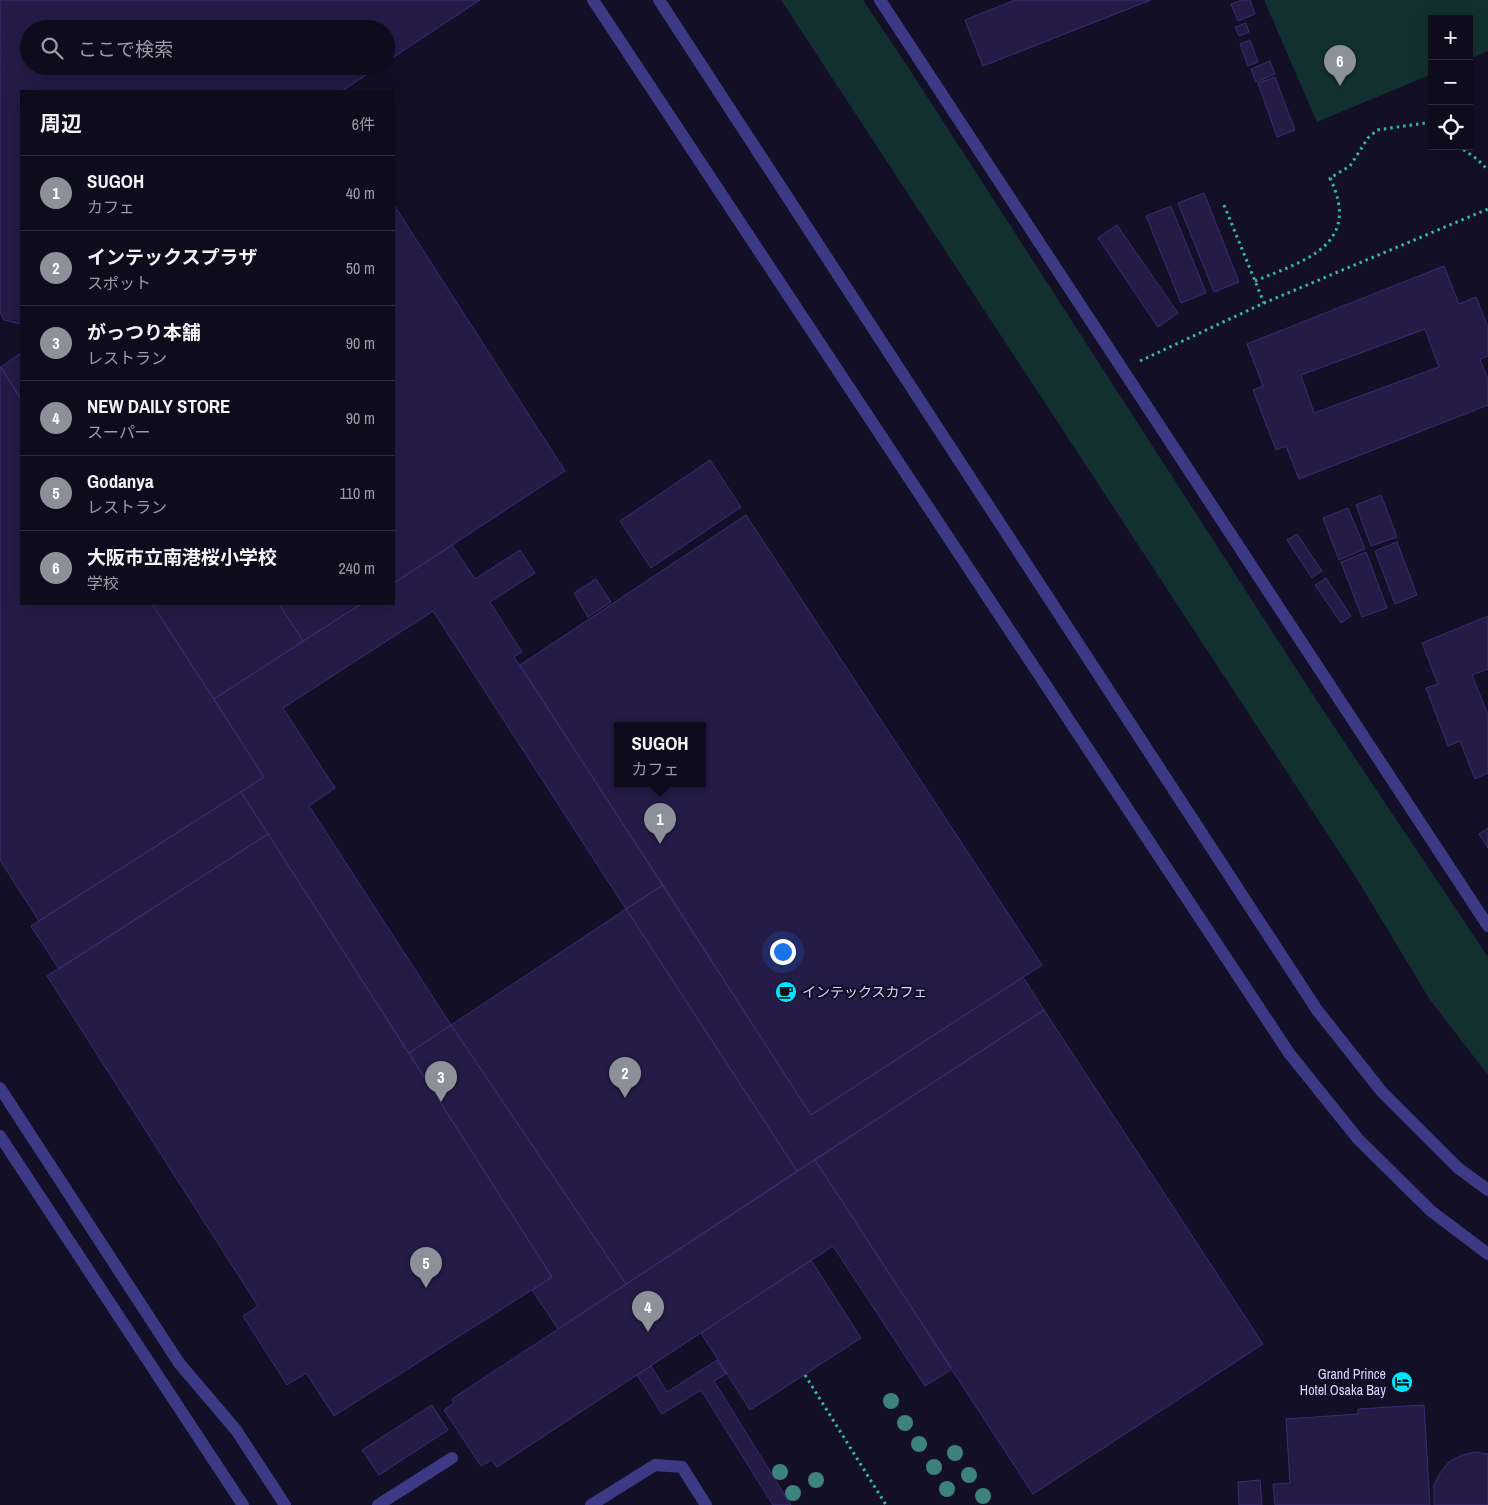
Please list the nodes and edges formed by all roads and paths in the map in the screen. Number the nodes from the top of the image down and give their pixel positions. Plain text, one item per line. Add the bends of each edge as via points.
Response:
1 (593, 0) edge
2 (659, 0) edge
3 (880, 0) edge
4 (1428, 123) edge
5 (1464, 150) edge
6 (1488, 170) edge
7 (1224, 205) dead end
8 (1488, 210) edge
9 (1256, 281) junction
10 (1264, 303) junction
11 (1122, 369) junction
12 (1488, 926) edge
13 (0, 1088) edge
14 (0, 1136) edge
15 (1488, 1190) edge
16 (1488, 1254) edge
17 (805, 1375) dead end
18 (452, 1458) dead end
19 (243, 1505) edge
20 (286, 1505) edge
21 (378, 1505) edge
22 (591, 1505) edge
23 (706, 1505) edge
24 (886, 1505) edge

1 - 16 street via 1288,1053 1358,1139 1430,1211
2 - 15 street via 1317,1010 1382,1092 1458,1168
3 - 11 street
4 - 9 path via 1377,130 1368,138 1350,166 1330,178 1340,210 1329,244 1299,263
5 - 6 path
7 - 9 path
8 - 10 path
9 - 10 path
10 - 11 path
11 - 12 street
13 - 20 street via 180,1363 236,1430
14 - 19 street
17 - 24 path
18 - 21 street
22 - 23 street via 655,1465 682,1467

